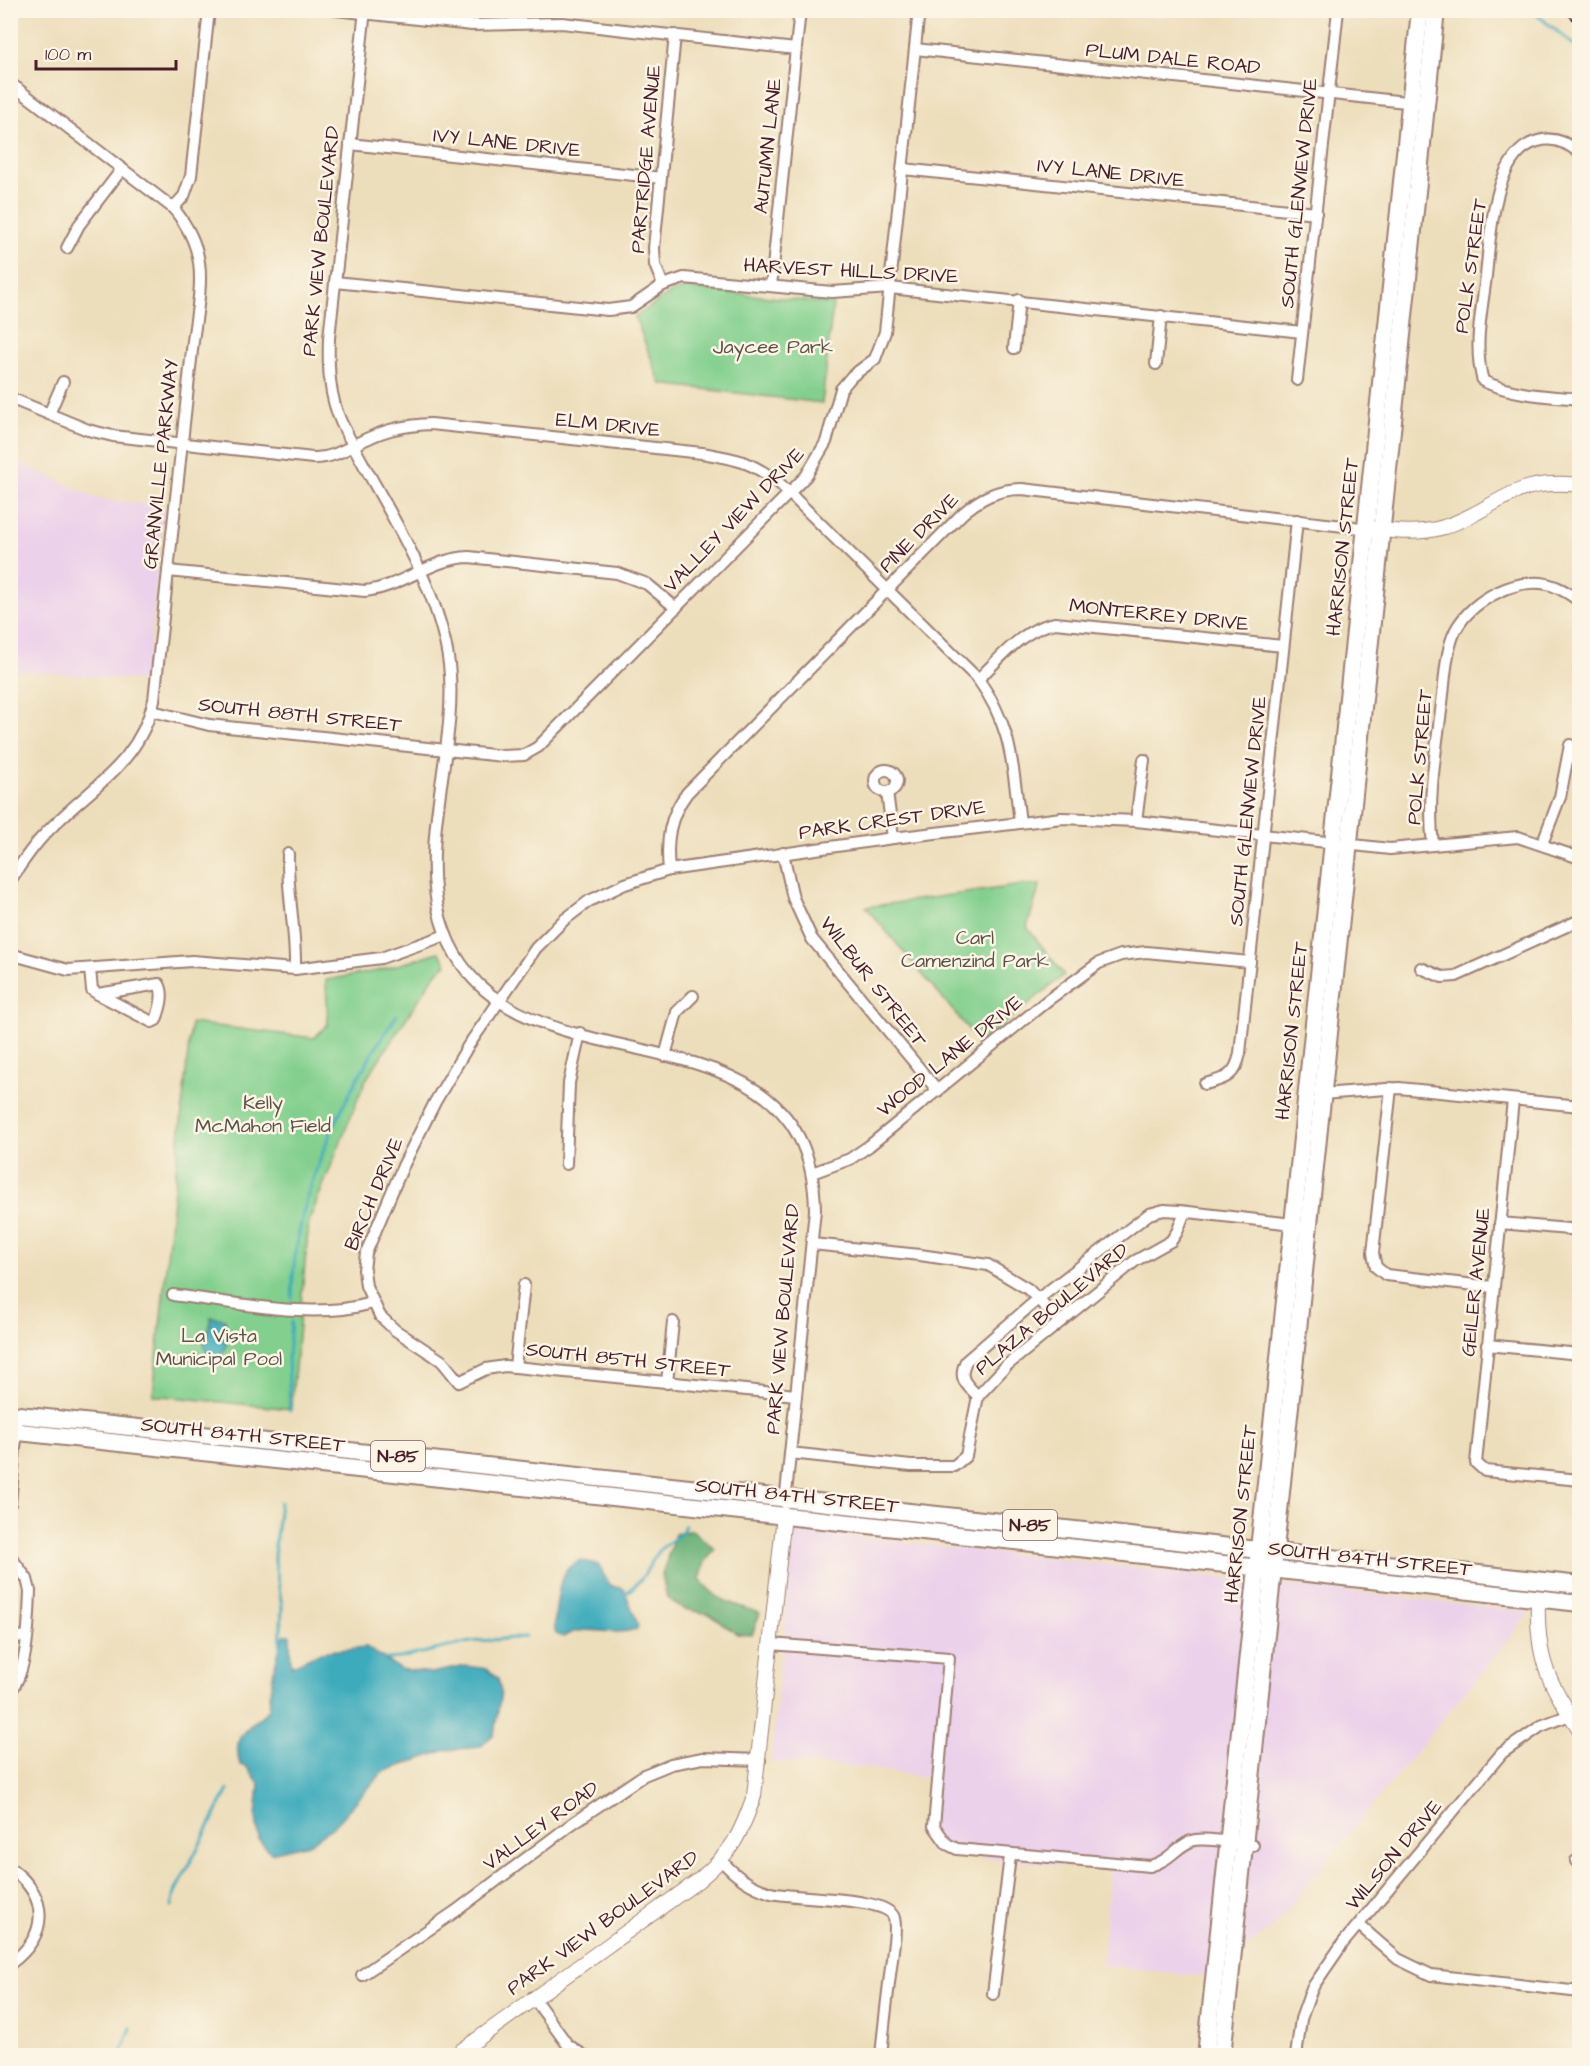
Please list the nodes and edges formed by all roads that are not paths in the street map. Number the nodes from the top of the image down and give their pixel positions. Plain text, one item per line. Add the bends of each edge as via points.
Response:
1 (209, 10) edge
2 (336, 10) edge
3 (800, 10) edge
4 (919, 10) edge
5 (1338, 10) edge
6 (1420, 10) edge
7 (1436, 10) edge
8 (365, 12) edge
9 (675, 35) junction
10 (796, 49) junction
11 (915, 49) junction
12 (14, 86) edge
13 (1328, 94) junction
14 (10, 101) edge
15 (1418, 104) junction
16 (350, 144) junction
17 (1580, 153) edge
18 (122, 169) junction
19 (903, 169) junction
20 (661, 178) junction
21 (173, 208) junction
22 (1316, 213) junction
23 (67, 248) dead end
24 (335, 282) junction
25 (663, 285) junction
26 (771, 286) junction
27 (890, 288) junction
28 (1019, 300) junction
29 (1161, 316) junction
30 (1302, 332) junction
31 (1014, 348) dead end
32 (1155, 364) dead end
33 (1297, 380) dead end
34 (63, 382) dead end
35 (10, 398) edge
36 (1580, 399) edge
37 (49, 414) junction
38 (182, 444) junction
39 (353, 446) junction
40 (1580, 485) edge
41 (790, 493) junction
42 (1297, 520) junction
43 (1374, 529) junction
44 (168, 571) junction
45 (420, 572) junction
46 (888, 589) junction
47 (1580, 601) edge
48 (676, 608) junction
49 (1283, 646) junction
50 (978, 679) junction
51 (152, 711) junction
52 (1570, 745) dead end
53 (445, 750) junction
54 (1144, 760) dead end
55 (887, 792) dead end
56 (1136, 820) junction
57 (1020, 822) junction
58 (1263, 836) junction
59 (893, 837) junction
60 (1341, 844) junction
61 (1542, 844) junction
62 (1433, 845) junction
63 (783, 853) junction
64 (288, 854) dead end
65 (1580, 858) edge
66 (669, 870) junction
67 (10, 881) edge
68 (1580, 920) edge
69 (446, 935) junction
70 (10, 954) edge
71 (1250, 962) junction
72 (1421, 968) dead end
73 (90, 969) junction
74 (295, 969) junction
75 (98, 994) junction
76 (693, 996) dead end
77 (498, 1001) junction
78 (580, 1033) junction
79 (665, 1056) junction
80 (1308, 1083) junction
81 (1205, 1084) dead end
82 (1391, 1088) junction
83 (938, 1091) junction
84 (1322, 1094) junction
85 (1513, 1100) junction
86 (1580, 1106) edge
87 (566, 1164) dead end
88 (812, 1173) junction
89 (1185, 1212) junction
90 (1500, 1223) junction
91 (1293, 1224) junction
92 (1580, 1230) edge
93 (1307, 1236) junction
94 (812, 1244) junction
95 (524, 1285) dead end
96 (1493, 1287) junction
97 (173, 1295) dead end
98 (1038, 1299) junction
99 (372, 1303) junction
100 (673, 1322) dead end
101 (1060, 1322) junction
102 (1487, 1345) junction
103 (1580, 1354) edge
104 (515, 1367) junction
105 (459, 1382) joint
106 (667, 1383) junction
107 (796, 1395) junction
108 (978, 1396) junction
109 (15, 1414) edge
110 (14, 1432) edge
111 (790, 1453) junction
112 (1580, 1480) edge
113 (10, 1504) edge
114 (785, 1507) junction
115 (1266, 1551) junction
116 (10, 1556) edge
117 (1264, 1569) junction
118 (1580, 1585) edge
119 (1580, 1592) edge
120 (1538, 1598) junction
121 (1580, 1602) edge
122 (10, 1636) edge
123 (26, 1637) junction
124 (770, 1644) junction
125 (10, 1692) edge
126 (1574, 1713) edge
127 (1580, 1730) edge
128 (760, 1760) junction
129 (1242, 1844) junction
130 (1010, 1856) junction
131 (722, 1861) junction
132 (10, 1868) edge
133 (1359, 1925) junction
134 (10, 1964) edge
135 (362, 1975) dead end
136 (1580, 1992) edge
137 (993, 1994) dead end
138 (532, 1997) junction
139 (454, 2055) edge
140 (584, 2055) edge
141 (881, 2055) edge
142 (1206, 2055) edge
143 (1222, 2055) edge
144 (1296, 2055) edge

1 - 21 street via 191,176 184,196
2 - 8 street
3 - 10 street, AUTUMN LANE
4 - 11 street, VALLEY VIEW DRIVE
5 - 13 street, SOUTH GLENVIEW DRIVE
6 - 15 main road, HARRISON STREET
7 - 15 main road, HARRISON STREET
8 - 9 street via 472,25 562,23
8 - 16 street, PARK VIEW BOULEVARD
9 - 10 street
9 - 20 street, PARTRIDGE AVENUE
10 - 26 street, AUTUMN LANE
11 - 13 street, PLUM DALE ROAD
11 - 19 street, VALLEY VIEW DRIVE
12 - 14 street
12 - 18 street, GRANVILLE PARKWAY
13 - 15 street, PLUM DALE ROAD
13 - 22 street, SOUTH GLENVIEW DRIVE
15 - 43 main road, HARRISON STREET
16 - 20 street, IVY LANE DRIVE
16 - 24 street, PARK VIEW BOULEVARD
17 - 36 street, POLK STREET via 1562,142 1542,139 1516,154 1499,191 1492,220 1479,343 1483,381 1513,392
18 - 21 street, GRANVILLE PARKWAY
18 - 23 street via 79,225
19 - 22 street, IVY LANE DRIVE
19 - 27 street, VALLEY VIEW DRIVE
20 - 25 street, PARTRIDGE AVENUE via 654,254
21 - 38 street, GRANVILLE PARKWAY via 195,243 202,275
22 - 30 street, SOUTH GLENVIEW DRIVE
24 - 25 street, HARVEST HILLS DRIVE via 608,310 631,307
24 - 39 street, PARK VIEW BOULEVARD via 328,347 330,384 338,416
25 - 26 street, HARVEST HILLS DRIVE via 688,278
26 - 27 street, HARVEST HILLS DRIVE via 832,292
27 - 28 street, HARVEST HILLS DRIVE
27 - 41 street, VALLEY VIEW DRIVE via 879,352 843,385 822,453
28 - 29 street, HARVEST HILLS DRIVE
28 - 31 street
29 - 30 street, HARVEST HILLS DRIVE
29 - 32 street
30 - 33 street, SOUTH GLENVIEW DRIVE
34 - 37 street
35 - 37 street, ELM DRIVE
37 - 38 street, ELM DRIVE via 113,436
38 - 39 street, ELM DRIVE via 319,458 331,457
38 - 44 street, GRANVILLE PARKWAY
39 - 41 street, ELM DRIVE via 397,427 431,424 736,459 756,465
39 - 45 street, PARK VIEW BOULEVARD
40 - 43 street via 1522,488 1442,528 1414,532
41 - 46 street, ELM DRIVE
41 - 48 street, VALLEY VIEW DRIVE
42 - 43 street, PINE DRIVE
42 - 46 street, PINE DRIVE via 1003,490 970,507
42 - 49 street, SOUTH GLENVIEW DRIVE
43 - 60 main road, HARRISON STREET
44 - 45 street via 357,591 382,589
44 - 51 street, GRANVILLE PARKWAY
45 - 48 street via 469,557 609,572 641,581
45 - 53 street, PARK VIEW BOULEVARD via 441,622 449,664
46 - 50 street, ELM DRIVE
46 - 66 street, PINE DRIVE via 687,793 675,810 669,829
47 - 62 street, POLK STREET via 1556,586 1521,584 1477,605 1460,622 1448,650 1432,798
48 - 53 street, VALLEY VIEW DRIVE via 534,750 510,757
49 - 50 street, MONTERREY DRIVE via 1055,623 1025,634
49 - 58 street, SOUTH GLENVIEW DRIVE
50 - 57 street, ELM DRIVE via 1005,726
51 - 53 street, SOUTH 88TH STREET via 209,725
51 - 67 street, GRANVILLE PARKWAY via 124,762 45,834
52 - 61 street via 1560,797
53 - 69 street, PARK VIEW BOULEVARD via 434,859 437,900
54 - 56 street
55 - 59 street
56 - 57 street, PARK CREST DRIVE via 1099,817
56 - 58 street, PARK CREST DRIVE
57 - 59 street, PARK CREST DRIVE
58 - 60 street, PARK CREST DRIVE
58 - 71 street, SOUTH GLENVIEW DRIVE
59 - 63 street, PARK CREST DRIVE
60 - 62 street, PARK CREST DRIVE via 1390,849
60 - 80 main road, HARRISON STREET
60 - 84 main road, HARRISON STREET
61 - 62 street, PARK CREST DRIVE via 1510,837
61 - 65 street, PARK CREST DRIVE
63 - 66 street, PARK CREST DRIVE
63 - 83 street, WILBUR STREET via 793,898 812,939
64 - 74 street
66 - 77 street, PARK CREST DRIVE via 589,901 564,920 536,948
68 - 72 street via 1456,976 1442,977
69 - 74 street via 381,958
69 - 77 street, PARK VIEW BOULEVARD via 466,971
70 - 73 street via 68,970
71 - 81 street, SOUTH GLENVIEW DRIVE via 1238,1064 1230,1076
71 - 83 street, WOOD LANE DRIVE via 1146,952 1105,960 1055,994
73 - 74 street via 192,961
73 - 75 street via 92,990
75 - 75 street via 152,1022 160,1009 162,989 159,984 142,985
76 - 79 street via 677,1012
77 - 78 street, PARK VIEW BOULEVARD
77 - 99 street, BIRCH DRIVE via 435,1102 378,1220 364,1264
78 - 79 street, PARK VIEW BOULEVARD
78 - 87 street via 569,1083
79 - 88 street, PARK VIEW BOULEVARD via 726,1074 757,1090 790,1124
80 - 84 street
80 - 91 main road, HARRISON STREET
82 - 84 street
82 - 85 street
82 - 96 street via 1374,1262 1386,1275
83 - 88 street, WOOD LANE DRIVE via 850,1160
84 - 93 main road, HARRISON STREET
85 - 86 street
85 - 90 street, GEILER AVENUE
88 - 94 street, PARK VIEW BOULEVARD
89 - 91 street
89 - 98 street via 1164,1210 1149,1214
89 - 101 street, PLAZA BOULEVARD via 1167,1244 1134,1261
90 - 92 street
90 - 96 street, GEILER AVENUE
91 - 93 street
91 - 115 main road, HARRISON STREET
93 - 115 main road, HARRISON STREET
94 - 98 street via 988,1265 1016,1280
94 - 107 street, PARK VIEW BOULEVARD
95 - 104 street
96 - 102 street, GEILER AVENUE
97 - 99 street via 314,1311 344,1311
98 - 101 street
98 - 108 street via 966,1361 961,1371 963,1382
99 - 105 street, BIRCH DRIVE via 387,1324 442,1362
100 - 106 street
101 - 108 street, PLAZA BOULEVARD via 1006,1366
102 - 103 street
102 - 112 street, GEILER AVENUE via 1476,1457 1479,1467 1485,1471
104 - 105 street, SOUTH 85TH STREET via 492,1367
104 - 106 street, SOUTH 85TH STREET
106 - 107 street, SOUTH 85TH STREET
107 - 111 street, PARK VIEW BOULEVARD
108 - 111 street, PLAZA BOULEVARD via 966,1456 954,1466 911,1466
109 - 110 street
109 - 114 main road, SOUTH 84TH STREET / N-85
110 - 113 street
110 - 114 main road, SOUTH 84TH STREET / N-85
111 - 114 street, PARK VIEW BOULEVARD
114 - 115 main road, SOUTH 84TH STREET / N-85
114 - 117 main road, SOUTH 84TH STREET / N-85
114 - 124 street, PARK VIEW BOULEVARD
115 - 117 main road, HARRISON STREET
115 - 118 main road, SOUTH 84TH STREET / N-85
116 - 123 street via 28,1584
117 - 120 main road, SOUTH 84TH STREET / N-85
117 - 129 main road, HARRISON STREET
119 - 120 main road via 1552,1590
120 - 121 main road, SOUTH 84TH STREET / N-85
120 - 126 street via 1538,1634 1545,1672
122 - 123 street
123 - 125 street via 17,1685
124 - 128 street, PARK VIEW BOULEVARD
124 - 130 street via 948,1658 934,1826 947,1844 957,1849
126 - 127 street
126 - 133 street, WILSON DRIVE via 1541,1726 1502,1753
128 - 131 street, PARK VIEW BOULEVARD via 744,1825
128 - 135 street, VALLEY ROAD via 703,1758 671,1764 645,1775
129 - 130 street via 1192,1841 1162,1863 1150,1866
129 - 142 main road, HARRISON STREET
129 - 143 main road, HARRISON STREET
130 - 137 street
131 - 138 street, PARK VIEW BOULEVARD
131 - 141 street via 744,1883 773,1893 868,1903 892,1912 894,1940
132 - 134 street via 27,1881 41,1917 37,1936 25,1953
133 - 136 street via 1398,1959 1431,1975
133 - 144 street, WILSON DRIVE via 1328,1961 1312,1988 1301,2019
138 - 139 street, PARK VIEW BOULEVARD
138 - 140 street via 567,2044

